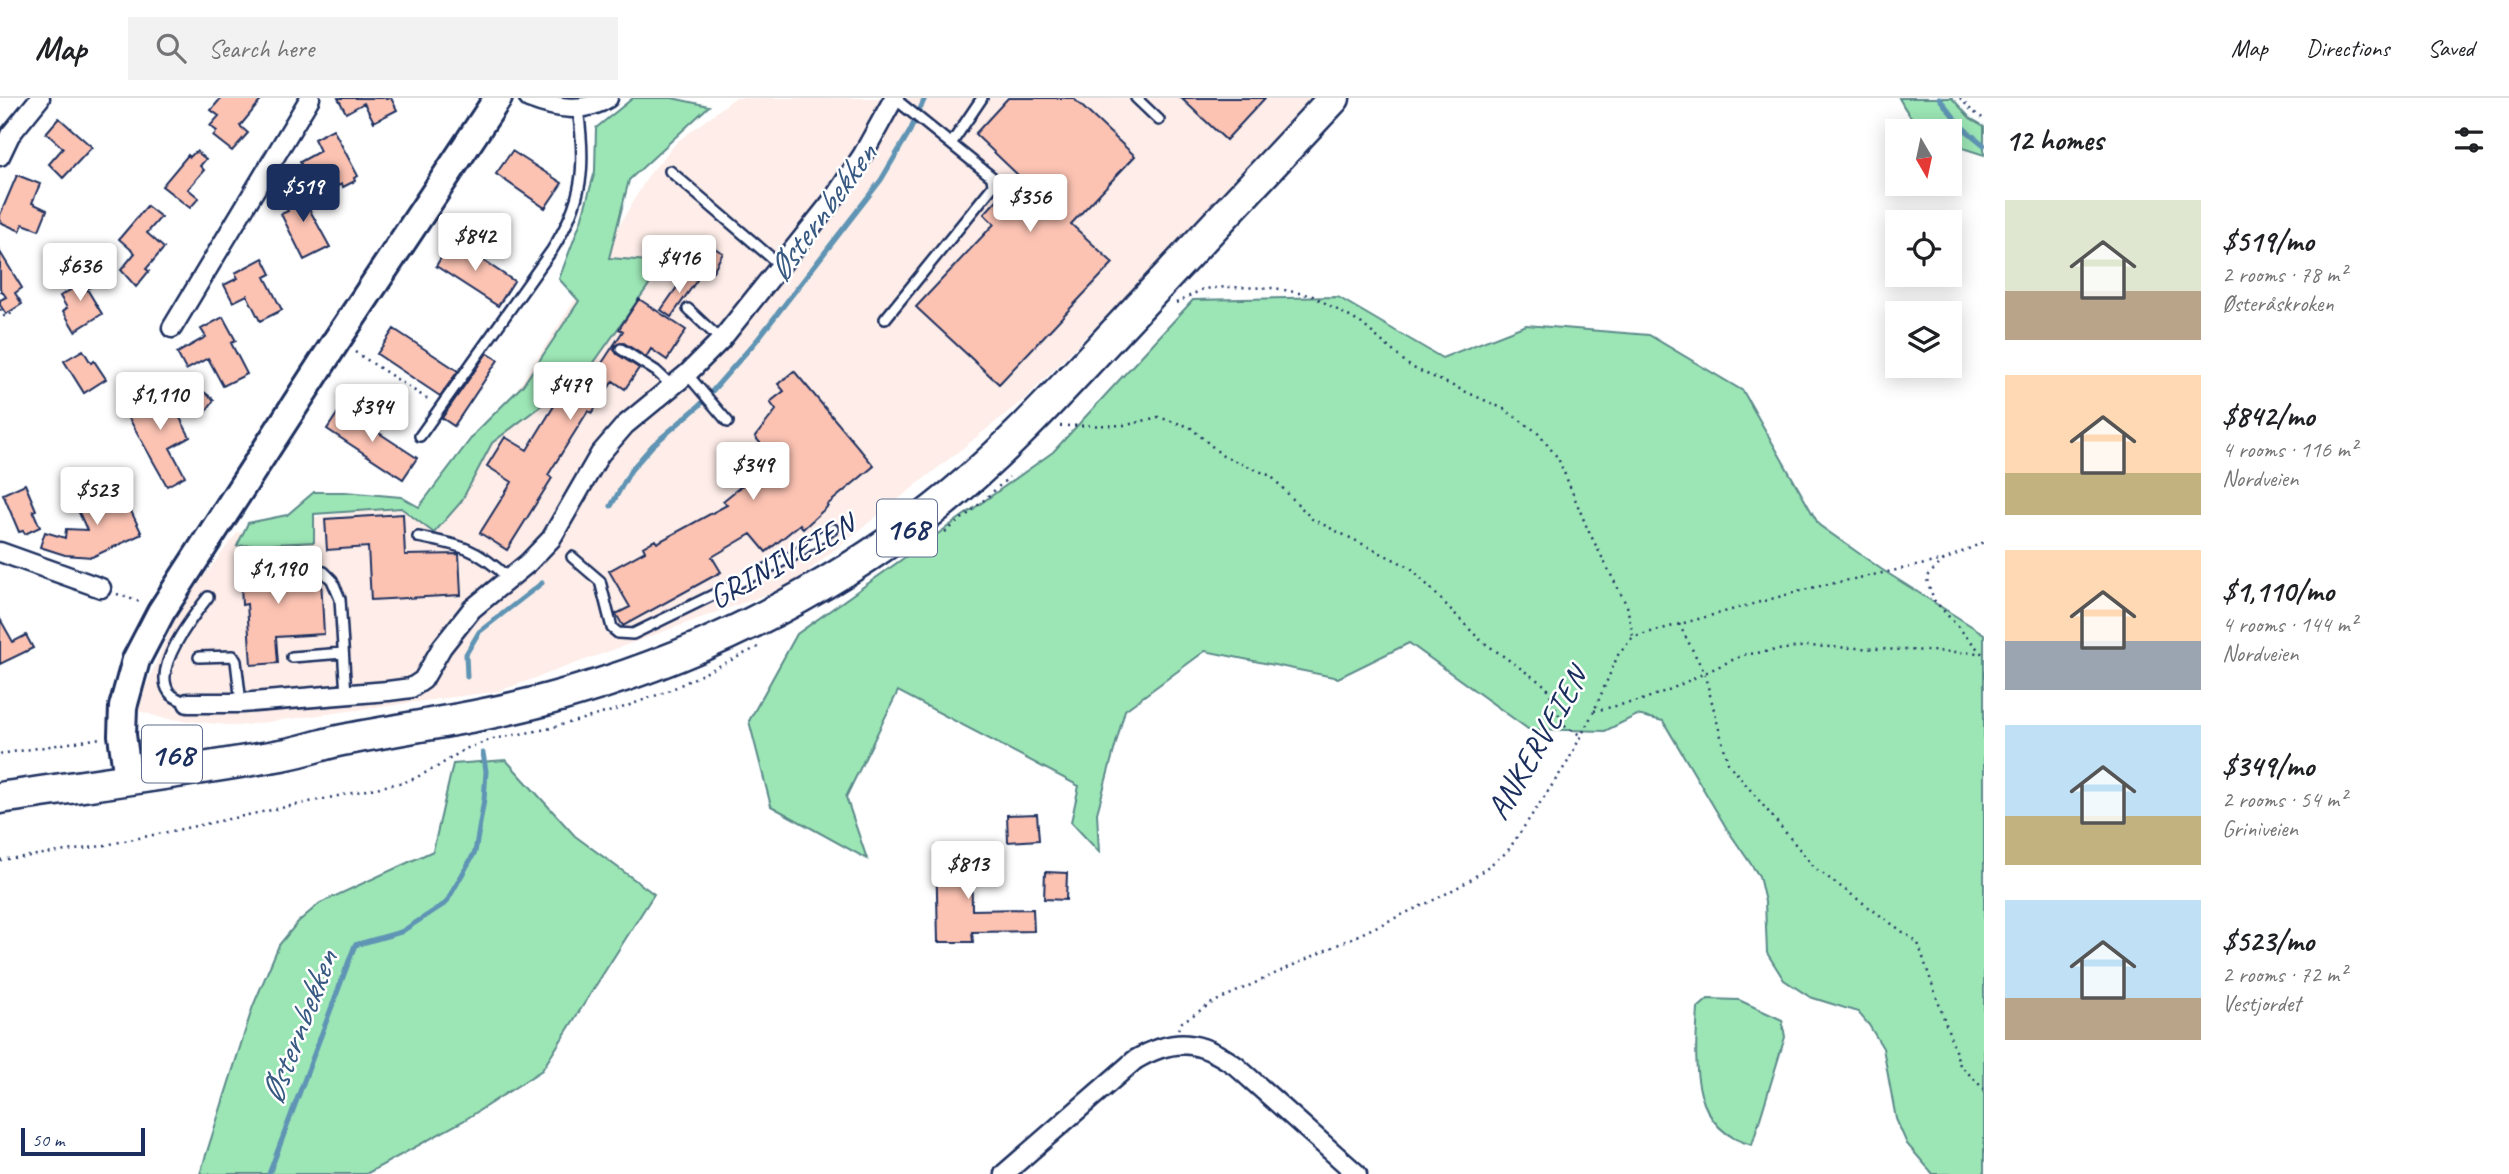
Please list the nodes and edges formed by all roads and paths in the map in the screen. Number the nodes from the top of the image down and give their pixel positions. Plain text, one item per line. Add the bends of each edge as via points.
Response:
1 (40, 98) edge
2 (310, 98) edge
3 (498, 98) edge
4 (529, 98) edge
5 (608, 98) edge
6 (982, 98) edge
7 (1136, 98) edge
8 (1334, 98) edge
9 (1960, 98) edge
10 (899, 102) edge
11 (578, 109) junction
12 (1984, 119) edge
13 (1159, 120) dead end
14 (951, 145) junction
15 (0, 156) edge
16 (670, 171) dead end
17 (781, 266) junction
18 (1203, 289) dead end
19 (0, 309) edge
20 (688, 309) dead end
21 (13, 313) dead end
22 (885, 319) dead end
23 (172, 328) dead end
24 (337, 340) junction
25 (721, 340) junction
26 (621, 349) dead end
27 (687, 374) junction
28 (672, 386) junction
29 (440, 408) junction
30 (728, 422) dead end
31 (1060, 426) dead end
32 (420, 436) dead end
33 (833, 529) dead end
34 (418, 537) dead end
35 (1984, 542) edge
36 (0, 552) edge
37 (572, 557) dead end
38 (1944, 560) junction
39 (296, 567) dead end
40 (508, 579) junction
41 (101, 588) joint
42 (208, 597) dead end
43 (162, 612) junction
44 (1679, 624) junction
45 (1633, 637) junction
46 (343, 653) junction
47 (1982, 655) edge
48 (199, 657) dead end
49 (292, 657) dead end
50 (1704, 672) junction
51 (346, 695) junction
52 (188, 703) joint
53 (241, 703) junction
54 (1594, 712) junction
55 (1581, 736) junction
56 (0, 754) edge
57 (125, 758) junction
58 (0, 778) edge
59 (0, 798) edge
60 (1172, 1045) junction
61 (1984, 1089) edge
62 (1004, 1174) edge
63 (1357, 1174) edge

1 - 15 street via 10,135
2 - 23 street
3 - 24 main road
4 - 11 street
5 - 11 street
6 - 14 lane
7 - 13 lane
8 - 57 main road, GRINIVEIEN / 168 via 1006,446 934,509 790,603 699,647 594,686 501,711 292,753
9 - 12 path
10 - 14 lane
10 - 17 street
11 - 29 lane via 582,178 568,222
14 - 22 lane via 992,177 993,186
16 - 17 lane
17 - 25 street
18 - 45 path via 1275,288 1313,296 1362,324 1411,366 1504,409 1537,432 1558,458 1627,606
19 - 21 path via 4,316
20 - 25 lane
24 - 29 path
24 - 43 main road
25 - 27 street
26 - 28 lane via 656,370
27 - 28 street
27 - 30 lane
28 - 40 street via 625,425 600,454 551,539
29 - 32 lane
31 - 55 path via 1127,425 1158,417 1190,427 1223,456 1270,477 1312,519 1411,568 1479,639 1547,687 1563,725
33 - 37 lane via 793,556 633,634 612,628 600,581
34 - 40 lane via 471,550
35 - 38 path
36 - 41 street
38 - 44 path via 1811,588
38 - 47 path via 1926,577 1934,600
39 - 46 lane via 324,572 336,588
40 - 51 street via 472,609 423,680 411,688
41 - 43 path
42 - 52 lane via 181,632 164,677 172,696
43 - 57 main road via 136,660 123,707
44 - 45 path
44 - 50 path
45 - 54 path, ANKERVEIEN via 1618,655
46 - 49 lane
46 - 51 lane
47 - 50 path via 1805,646 1743,654
48 - 53 lane via 233,656
50 - 54 path via 1642,700
50 - 61 path via 1728,763 1815,867 1919,943 1960,1065
51 - 53 street
52 - 53 street
54 - 55 path, ANKERVEIEN
55 - 60 path, ANKERVEIEN via 1507,852 1469,881 1212,1003 1182,1022
56 - 57 path
57 - 58 main road, GRINIVEIEN / 168
57 - 59 main road, GRINIVEIEN / 168
60 - 62 street via 1149,1052 1122,1070
60 - 63 street via 1191,1044 1224,1058

